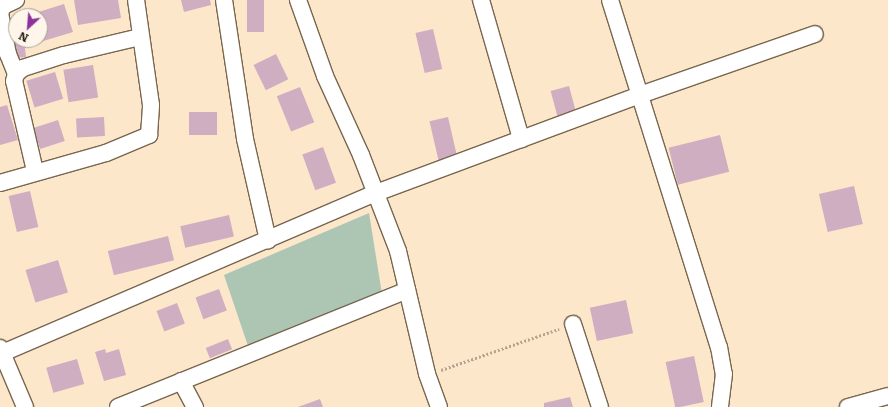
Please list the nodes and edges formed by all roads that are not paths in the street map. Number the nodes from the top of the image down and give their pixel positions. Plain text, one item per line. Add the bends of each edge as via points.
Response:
1 (136, 0) edge
2 (224, 0) edge
3 (298, 0) edge
4 (481, 0) edge
5 (610, 0) edge
6 (6, 2) edge
7 (815, 34) dead end
8 (140, 37) junction
9 (16, 74) junction
10 (640, 95) junction
11 (521, 139) junction
12 (35, 171) junction
13 (0, 183) edge
14 (376, 193) junction
15 (268, 240) junction
16 (407, 290) junction
17 (573, 324) road end
18 (1, 352) edge
19 (181, 381) junction
20 (888, 396) edge
21 (25, 407) edge
22 (118, 407) edge
23 (195, 407) edge
24 (440, 407) edge
25 (600, 407) edge
26 (720, 407) edge
27 (848, 407) edge

1 - 8 street
2 - 15 street via 245,139
3 - 14 street via 325,76
4 - 11 street
5 - 10 street
6 - 9 street via 0,13 8,54
7 - 10 street
8 - 9 street via 64,55 23,68
8 - 12 street via 151,105 149,134 106,153
9 - 12 street via 14,81
10 - 11 street
10 - 26 street via 718,347 724,374
11 - 14 street
12 - 13 street
14 - 15 street
14 - 16 street via 398,251
15 - 18 street
16 - 19 street
16 - 24 street via 427,374
17 - 25 street
18 - 21 street
19 - 22 street
19 - 23 street
20 - 27 street

